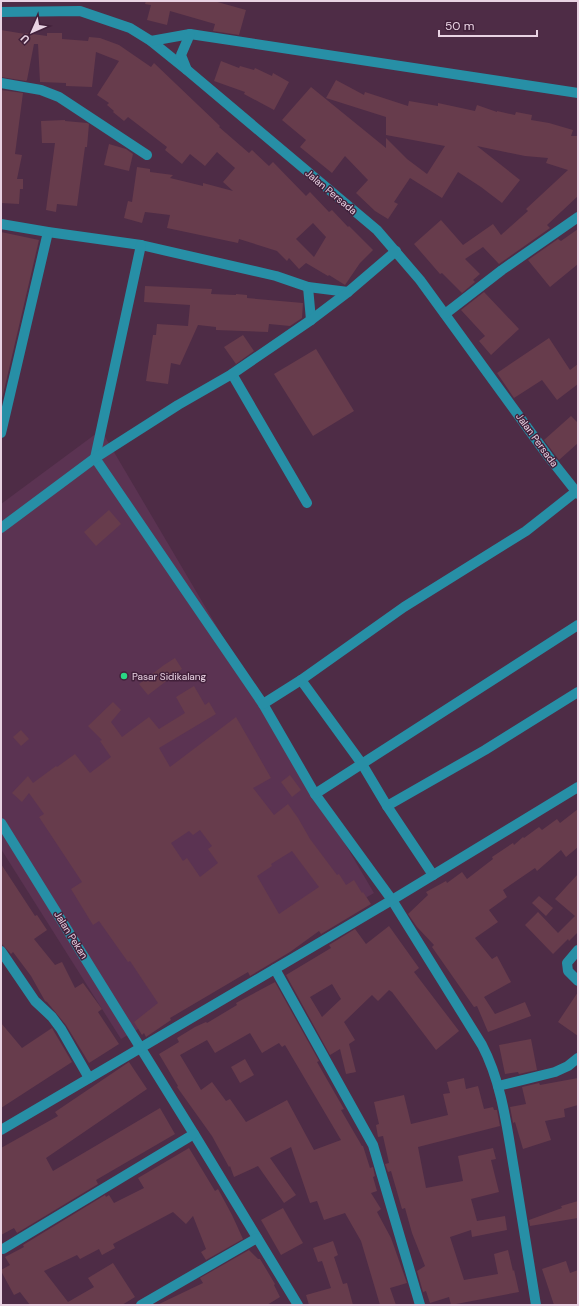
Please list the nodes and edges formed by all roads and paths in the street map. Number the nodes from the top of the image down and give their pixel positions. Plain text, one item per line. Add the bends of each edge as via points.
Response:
1 (1, 12) edge
2 (190, 34) junction
3 (151, 41) junction
4 (187, 70) junction
5 (1, 83) edge
6 (578, 93) edge
7 (147, 155) dead end
8 (578, 217) edge
9 (1, 224) edge
10 (48, 232) junction
11 (141, 245) junction
12 (396, 251) junction
13 (308, 286) junction
14 (348, 292) junction
15 (445, 314) junction
16 (311, 320) junction
17 (232, 374) junction
18 (1, 433) edge
19 (95, 458) junction
20 (577, 492) edge
21 (306, 503) dead end
22 (1, 528) edge
23 (578, 625) edge
24 (301, 680) junction
25 (578, 692) edge
26 (263, 704) junction
27 (362, 764) junction
28 (578, 786) edge
29 (315, 794) junction
30 (387, 806) junction
31 (1, 823) edge
32 (433, 875) junction
33 (392, 900) junction
34 (578, 950) edge
35 (1, 951) edge
36 (275, 969) junction
37 (578, 981) edge
38 (141, 1048) junction
39 (578, 1058) edge
40 (89, 1078) junction
41 (498, 1086) junction
42 (1, 1130) edge
43 (194, 1134) junction
44 (258, 1238) junction
45 (3, 1249) dead end
46 (141, 1305) edge
47 (298, 1305) edge
48 (420, 1305) edge
49 (536, 1305) edge

1 - 3 street, Jalan Persada via 80,11 130,28
2 - 3 street
2 - 4 street via 181,55
2 - 6 street
3 - 4 street, Jalan Persada
4 - 12 street, Jalan Persada via 377,230
5 - 7 street via 40,90 59,97
8 - 15 street
9 - 10 street
10 - 11 street
10 - 18 street
11 - 13 street via 276,276
11 - 19 street
12 - 14 street
12 - 15 street, Jalan Persada
13 - 14 street
13 - 16 street
14 - 16 street
15 - 20 street, Jalan Persada
16 - 17 street
17 - 19 street
17 - 21 street
19 - 22 street
19 - 26 street
20 - 24 street via 526,532 404,607
23 - 27 street
24 - 26 street
24 - 27 street
25 - 30 street via 492,746
26 - 29 street
27 - 29 street
27 - 30 street
28 - 32 street
29 - 33 street
30 - 32 street
31 - 38 street, Jalan Pekan
32 - 33 street
33 - 36 street
33 - 41 street via 476,1034 490,1060
34 - 37 street via 566,963 568,971
35 - 40 street via 35,1001 61,1029
36 - 38 street
36 - 48 street via 373,1145
38 - 40 street
38 - 43 street, Jalan Pekan
39 - 41 street via 555,1072
40 - 42 street
41 - 49 street via 510,1141
43 - 44 street, Jalan Pekan
43 - 45 street
44 - 46 street
44 - 47 street, Jalan Pekan

